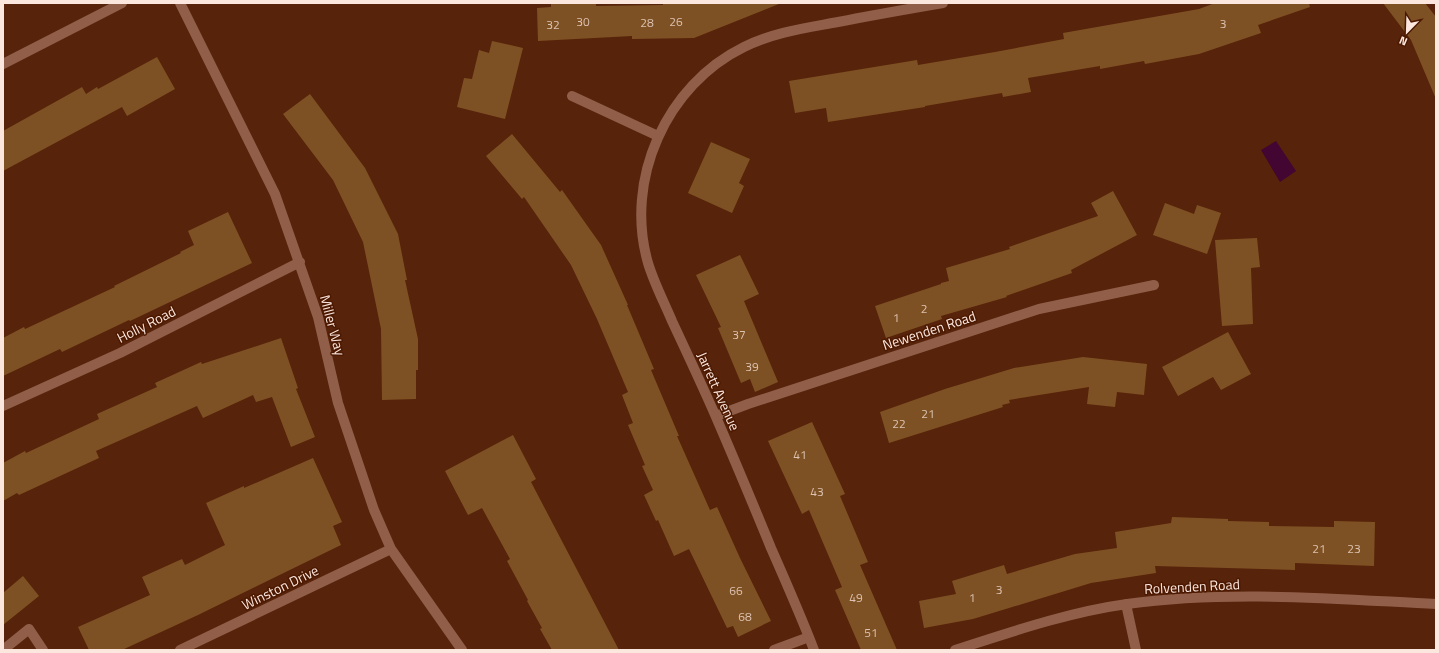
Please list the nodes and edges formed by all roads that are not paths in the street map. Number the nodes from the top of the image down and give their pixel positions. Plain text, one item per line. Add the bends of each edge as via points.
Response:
1 (122, 3) edge
2 (180, 3) edge
3 (943, 3) edge
4 (3, 64) edge
5 (572, 96) dead end
6 (658, 136) junction
7 (300, 262) junction
8 (1154, 285) dead end
9 (3, 406) edge
10 (716, 416) junction
11 (391, 549) junction
12 (1126, 604) junction
13 (1436, 604) edge
14 (809, 637) junction
15 (3, 650) edge
16 (43, 650) edge
17 (180, 650) edge
18 (462, 650) edge
19 (774, 650) edge
20 (814, 650) edge
21 (955, 650) edge
22 (1136, 650) edge

1 - 4 street
2 - 7 street, Miller Way via 275,194
3 - 6 street, Jarrett Avenue via 774,35 742,48 720,61 694,84 672,111
5 - 6 street
6 - 10 street, Jarrett Avenue via 649,160 641,211 648,263
7 - 9 street, Holly Road via 120,353
7 - 11 street, Miller Way via 318,317 338,403 374,510
8 - 10 street, Newenden Road via 1039,309
10 - 14 street, Jarrett Avenue
11 - 17 street, Winston Drive
11 - 18 street, Miller Way
12 - 13 street, Rolvenden Road via 1178,598 1232,596
12 - 21 street, Rolvenden Road via 1077,613
12 - 22 street
14 - 19 street
14 - 20 street, Jarrett Avenue
15 - 16 street via 29,629

